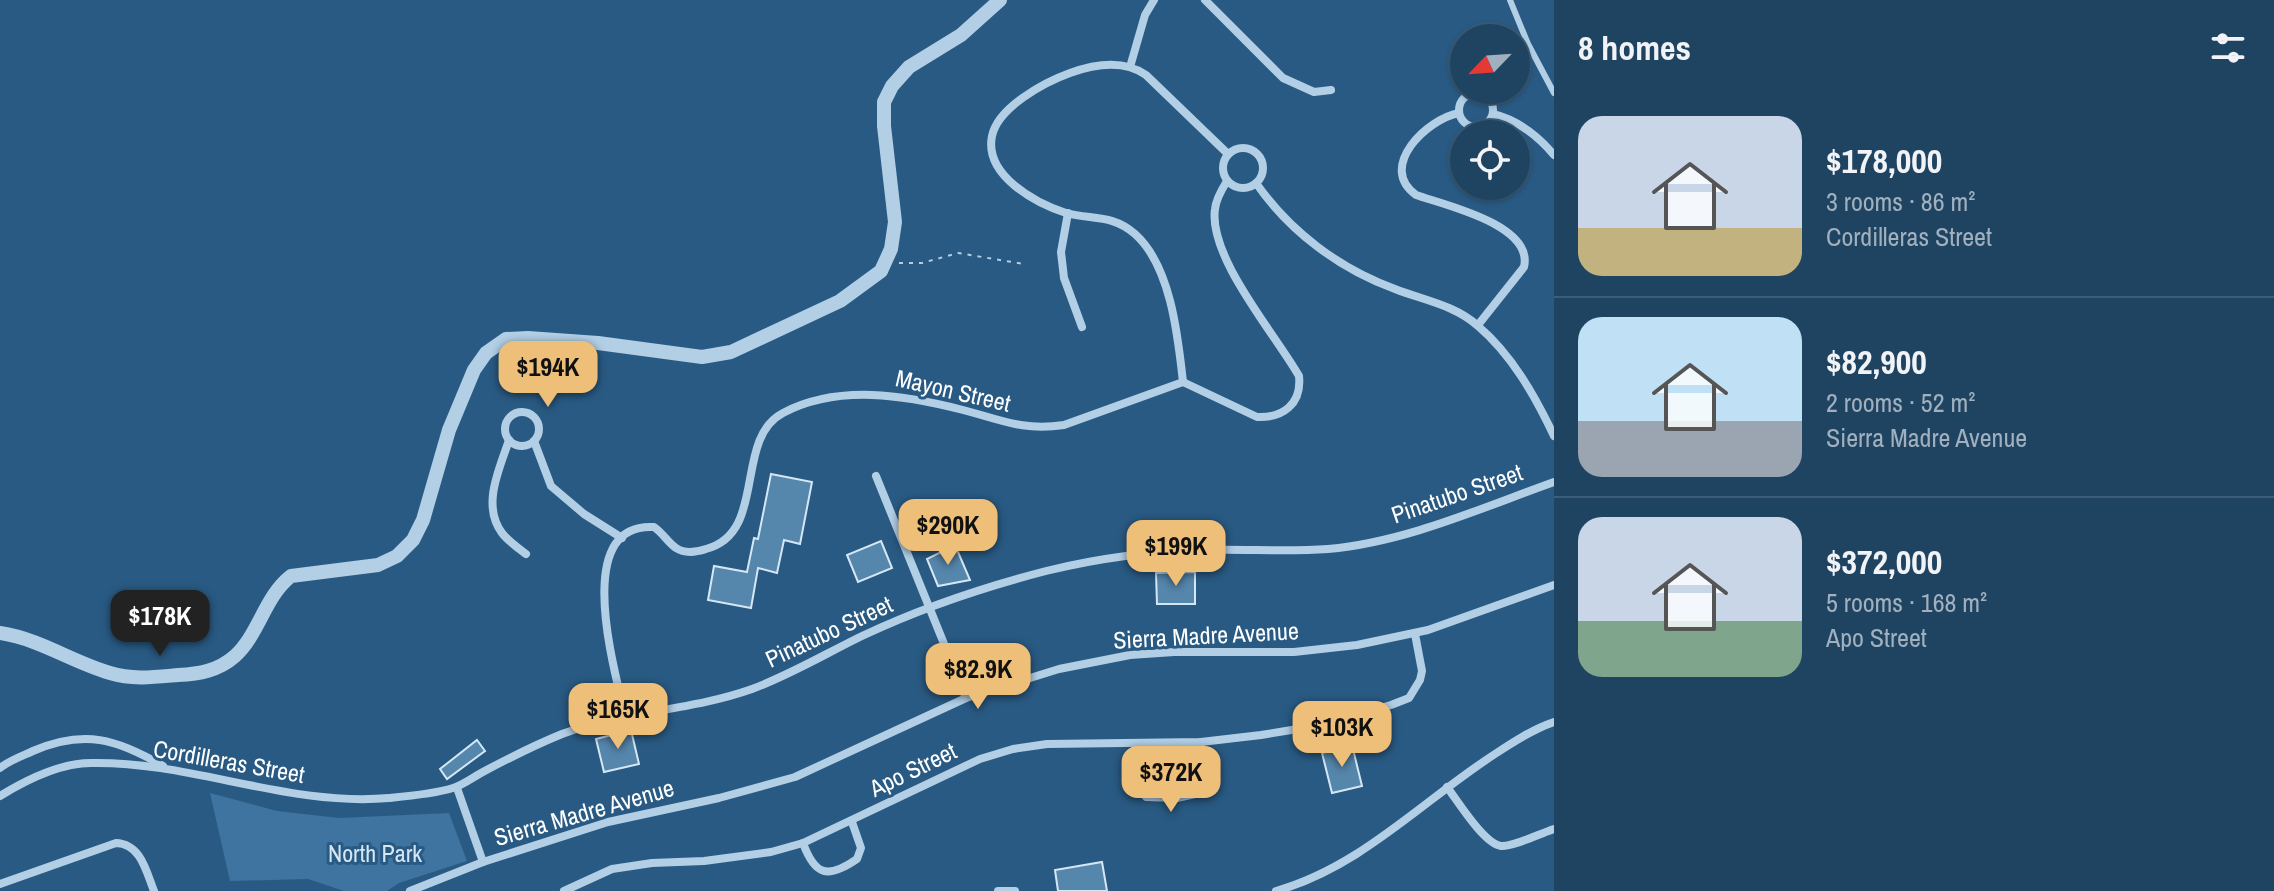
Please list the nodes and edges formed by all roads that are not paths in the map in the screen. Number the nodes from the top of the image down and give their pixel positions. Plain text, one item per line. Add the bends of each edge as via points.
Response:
1 (1000, 0) edge
2 (1154, 0) edge
3 (1205, 0) edge
4 (1510, 0) edge
5 (1130, 67) junction
6 (1331, 90) dead end
7 (1554, 93) edge
8 (1459, 113) junction
9 (1493, 114) junction
10 (1228, 154) junction
11 (1554, 155) edge
12 (1227, 181) junction
13 (1256, 183) junction
14 (1068, 213) junction
15 (1478, 325) junction
16 (1082, 327) dead end
17 (1183, 382) junction
18 (1554, 436) edge
19 (509, 440) junction
20 (534, 441) junction
21 (876, 476) dead end
22 (1554, 482) edge
23 (622, 538) junction
24 (526, 554) dead end
25 (1554, 585) edge
26 (930, 609) junction
27 (0, 633) edge
28 (1415, 634) junction
29 (966, 698) junction
30 (625, 716) junction
31 (1554, 722) edge
32 (1201, 742) junction
33 (1135, 744) junction
34 (0, 768) edge
35 (167, 768) junction
36 (1447, 787) junction
37 (457, 788) junction
38 (0, 796) edge
39 (852, 822) junction
40 (1554, 829) edge
41 (803, 843) junction
42 (483, 862) junction
43 (0, 884) edge
44 (154, 891) edge
45 (410, 891) edge
46 (564, 891) edge
47 (998, 891) edge
48 (1015, 891) edge
49 (1276, 891) edge

1 - 27 street via 961,35 909,67 892,86 884,102 895,222 891,249 881,271 840,301 731,352 702,357 598,343 506,339 474,370 413,540 378,565 291,576 242,649 203,674 141,678 110,673 37,642
2 - 5 street
3 - 6 street via 1283,78 1314,92
4 - 7 lane
5 - 10 street via 1146,75
5 - 14 street via 1104,64 1055,78 1023,97 995,127 991,153 998,167 1044,204
8 - 9 street via 1474,127
8 - 9 street via 1465,97 1476,92 1491,101
8 - 15 street via 1443,118 1410,148 1400,172 1416,195 1488,220 1522,247 1524,267
9 - 11 street via 1526,129
10 - 12 street via 1223,164
10 - 13 street via 1246,148 1258,154 1263,166
12 - 13 street via 1244,188
12 - 17 street via 1214,217 1221,245 1250,302 1299,376 1300,389 1285,411 1257,417
13 - 15 street via 1296,230 1340,262
14 - 16 street via 1061,252 1064,278
14 - 17 street via 1121,225 1146,246 1166,292
15 - 18 street via 1531,390
17 - 23 street, Mayon Street via 1044,428 1024,428 938,403 886,395 812,402 774,418 764,433 742,516 724,542 684,551 654,527
19 - 20 street via 518,446
19 - 20 street via 507,423 520,412 532,415 539,425
19 - 24 street via 491,497 503,535
20 - 23 street via 551,486
21 - 26 street
22 - 26 street, Pinatubo Street via 1376,542 1327,549 1116,556 1043,571
23 - 30 street via 609,560 603,608
25 - 28 street, Sierra Madre Avenue
26 - 29 street
26 - 30 street, Pinatubo Street via 749,690
28 - 29 street, Sierra Madre Avenue via 1326,650 1130,655 1059,669
28 - 32 street, Apo Street via 1422,671 1409,698 1316,726
29 - 42 street, Sierra Madre Avenue via 795,777 608,822
30 - 37 street, Pinatubo Street via 562,734
31 - 36 street
32 - 33 street, Apo Street
32 - 33 street via 1195,794 1159,799 1146,797 1139,787
33 - 39 street, Apo Street via 1013,749 980,759
34 - 35 street via 51,743 84,737 129,746
35 - 37 street, Cordilleras Street via 339,799
35 - 38 street, Cordilleras Street via 90,763 62,767
36 - 40 street via 1495,845
36 - 49 street via 1337,868
37 - 42 street
39 - 41 street, Apo Street
39 - 41 street via 861,848 857,859 836,871 817,869
41 - 46 street, Apo Street via 771,852 612,869
42 - 45 street, Sierra Madre Avenue
43 - 44 street via 126,843 139,855
47 - 48 street

